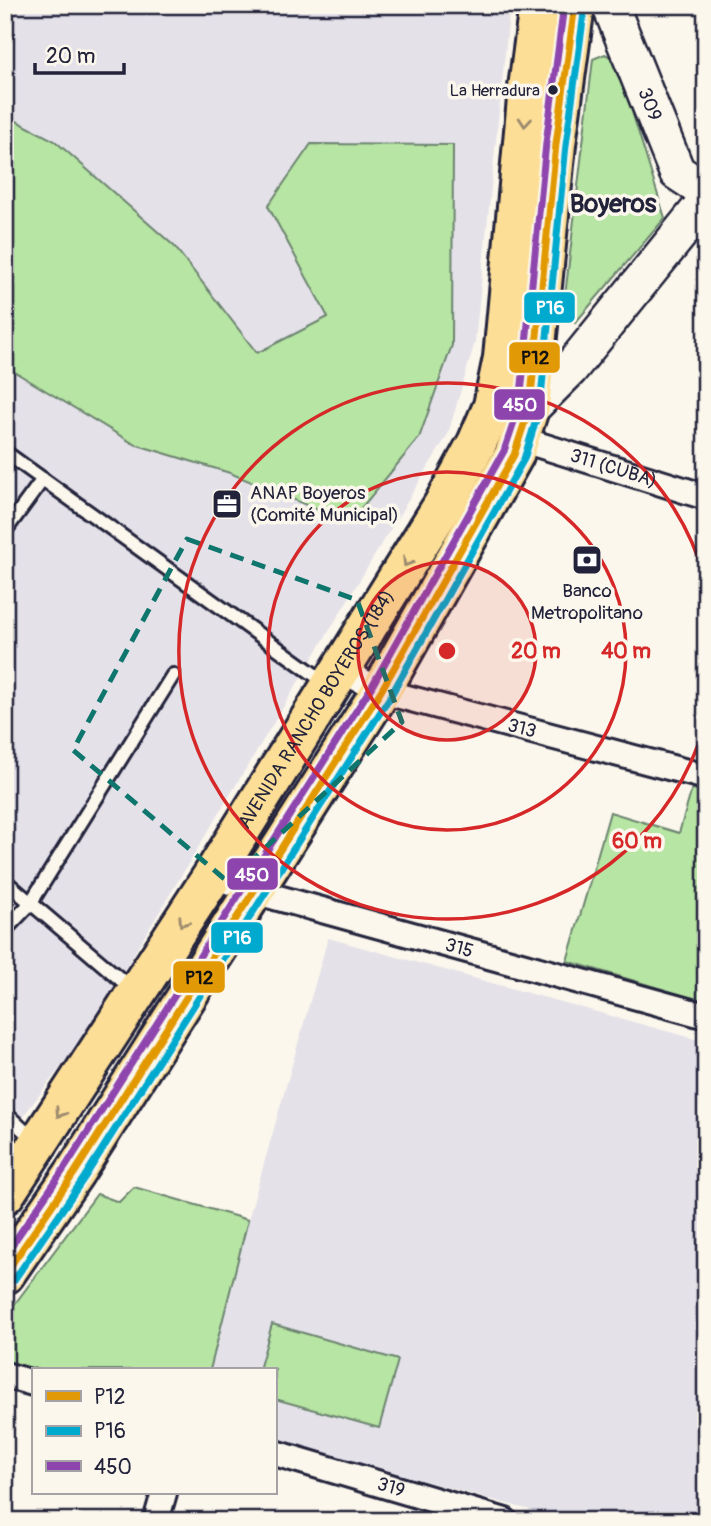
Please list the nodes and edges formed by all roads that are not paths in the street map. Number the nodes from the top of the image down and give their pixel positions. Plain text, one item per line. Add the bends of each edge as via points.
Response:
1 (539, 5) edge
2 (575, 5) edge
3 (617, 9) edge
4 (706, 191) edge
5 (706, 201) edge
6 (525, 423) junction
7 (5, 452) edge
8 (43, 479) junction
9 (706, 498) edge
10 (443, 505) junction
11 (5, 531) edge
12 (173, 675) dead end
13 (336, 678) junction
14 (381, 691) junction
15 (706, 777) edge
16 (213, 875) junction
17 (5, 881) edge
18 (253, 891) junction
19 (30, 904) junction
20 (5, 930) edge
21 (138, 994) junction
22 (706, 1016) edge
23 (5, 1114) edge
24 (39, 1145) junction
25 (5, 1194) edge
26 (5, 1273) edge
27 (5, 1375) edge
28 (32, 1383) edge
29 (276, 1452) edge
30 (163, 1494) edge
31 (156, 1521) edge
32 (505, 1521) edge

1 -> 10 main road, AVENIDA RANCHO BOYEROS (184) via 503,358 493,406
2 - 6 main road
3 - 4 main road, 309 via 677,172
5 - 6 main road
6 - 9 street, 311 (CUBA)
6 - 10 main road
6 - 14 main road via 498,486
7 - 8 lane
8 - 11 lane
8 - 13 lane via 302,667
10 -> 13 main road, AVENIDA RANCHO BOYEROS (184)
12 - 19 lane
13 - 14 street, 313
13 - 16 main road, AVENIDA RANCHO BOYEROS (184)
14 - 15 street, 313
14 - 18 main road
16 - 18 street, 315
16 -> 21 main road, AVENIDA RANCHO BOYEROS (184)
17 - 19 lane
18 - 22 street, 315
18 - 26 main road via 75,1172
19 - 20 lane
19 - 21 lane
21 -> 24 main road, AVENIDA RANCHO BOYEROS (184)
23 - 24 lane
24 - 25 main road, AVENIDA RANCHO BOYEROS (184)
27 - 28 street
29 - 32 street, 319
30 - 31 street

